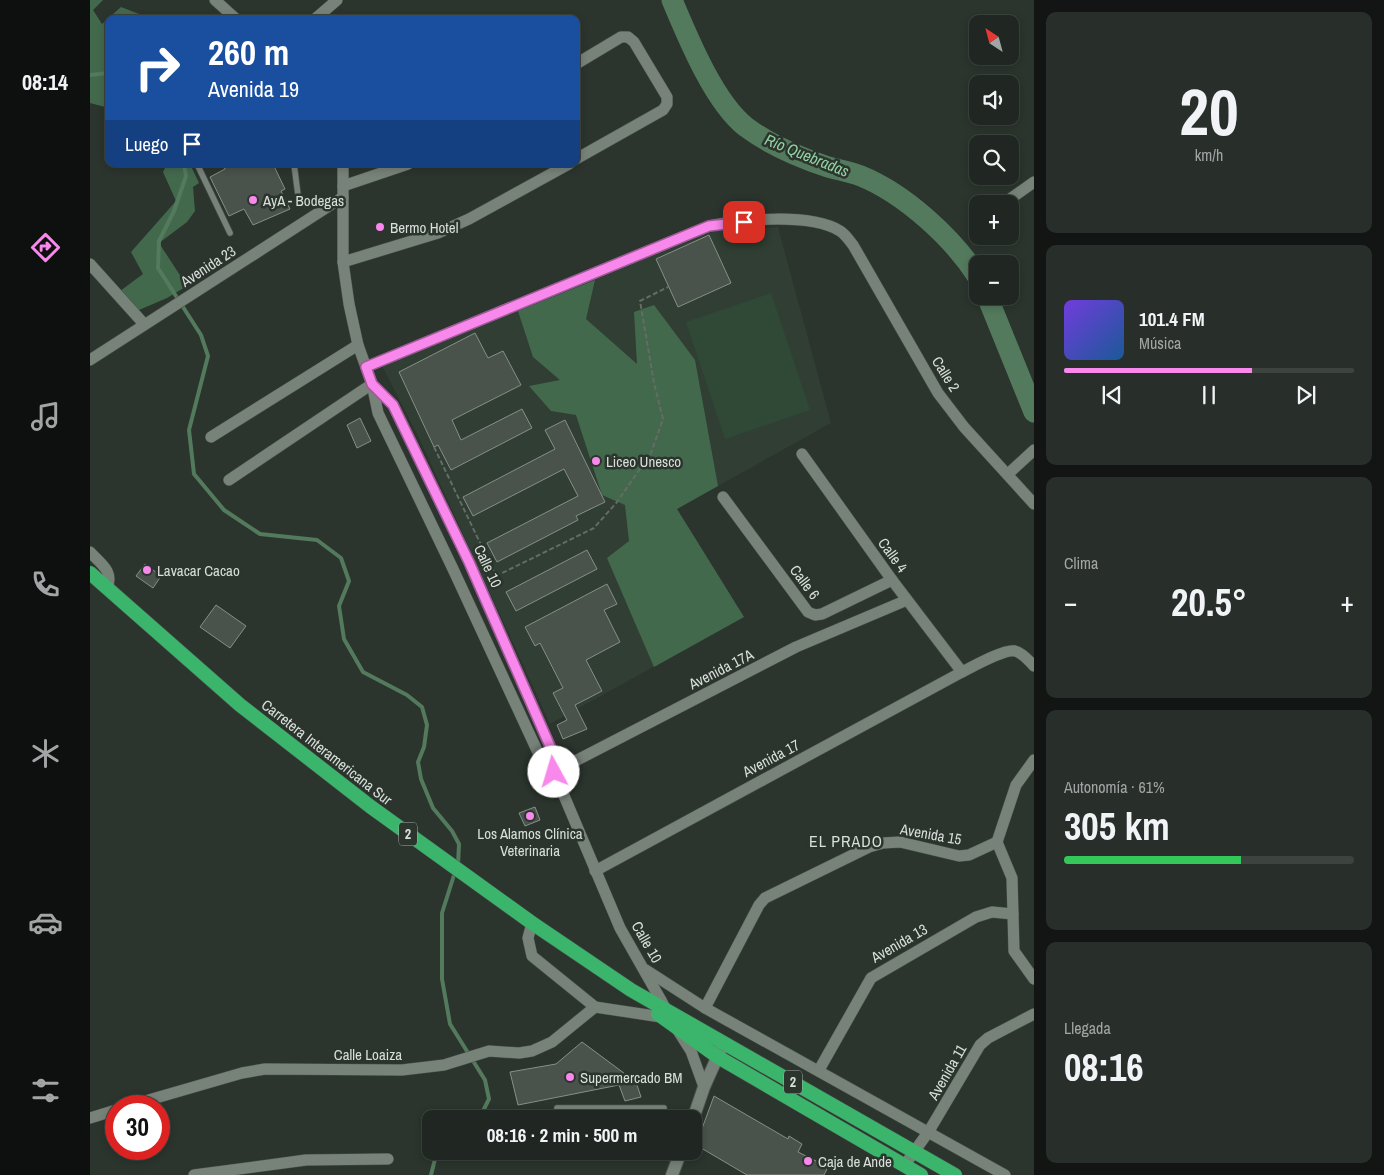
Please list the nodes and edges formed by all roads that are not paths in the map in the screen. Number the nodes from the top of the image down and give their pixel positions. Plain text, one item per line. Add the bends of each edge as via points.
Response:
1 (215, 0) edge
2 (337, 0) edge
3 (232, 15) edge
4 (320, 15) edge
5 (580, 62) edge
6 (580, 157) edge
7 (199, 167) edge
8 (294, 167) edge
9 (342, 167) edge
10 (401, 167) edge
11 (563, 167) edge
12 (1034, 182) edge
13 (343, 192) junction
14 (298, 194) dead end
15 (1016, 195) edge
16 (230, 233) dead end
17 (343, 262) junction
18 (90, 264) edge
19 (144, 324) junction
20 (358, 345) junction
21 (90, 360) edge
22 (366, 367) junction
23 (372, 384) junction
24 (211, 437) dead end
25 (802, 454) dead end
26 (1030, 454) edge
27 (1008, 474) junction
28 (229, 480) dead end
29 (723, 497) dead end
30 (1034, 504) edge
31 (90, 552) edge
32 (90, 573) edge
33 (892, 580) junction
34 (107, 588) junction
35 (907, 600) junction
36 (1034, 666) edge
37 (962, 672) junction
38 (1034, 760) edge
39 (554, 772) junction
40 (997, 842) junction
41 (595, 871) junction
42 (1013, 914) junction
43 (532, 923) junction
44 (644, 969) junction
45 (1034, 979) edge
46 (595, 1007) junction
47 (705, 1008) junction
48 (663, 1013) junction
49 (1034, 1014) edge
50 (675, 1026) junction
51 (725, 1042) junction
52 (718, 1057) junction
53 (819, 1070) junction
54 (704, 1087) junction
55 (166, 1095) edge
56 (557, 1108) dead end
57 (664, 1108) dead end
58 (696, 1110) edge
59 (105, 1113) edge
60 (90, 1118) edge
61 (930, 1131) junction
62 (914, 1152) junction
63 (388, 1158) dead end
64 (678, 1160) edge
65 (904, 1166) junction
66 (194, 1175) edge
67 (672, 1175) edge
68 (921, 1175) edge
69 (955, 1175) edge
70 (1005, 1175) edge

1 - 3 street
2 - 4 street
5 - 6 street via 621,37 628,37 634,42 667,104 663,110
7 - 16 lane
8 - 14 lane
9 - 13 street, Calle 10
10 - 13 street, Avenida 23
11 - 17 street via 438,233
12 - 15 street
13 - 17 street, Calle 10
13 - 19 street, Avenida 23
17 - 20 street, Calle 10
18 - 19 street
19 - 21 street, Avenida 23
20 - 22 street, Calle 10
20 - 24 street
22 - 23 street, Calle 10
22 - 27 street, Calle 2 via 709,226 727,222 795,220 825,224 841,231 853,245 938,393 964,427
23 - 28 street
23 - 39 street, Calle 10 via 378,413 541,759
23 - 39 street, Calle 10 via 393,405 469,562 553,753
25 - 33 street, Calle 4
26 - 27 street
27 - 30 street, Calle 2
29 - 33 street, Calle 6 via 808,612 822,614
31 - 34 street via 109,572 111,579
32 - 34 highway, Carretera Interamericana Sur / 2
33 - 35 street, Calle 4
34 - 43 highway, Carretera Interamericana Sur / 2 via 240,705 370,807
35 - 37 street, Calle 4
35 - 39 street, Avenida 17A via 796,647
36 - 37 street, Avenida 17 via 1016,651 1007,651
37 - 41 street, Avenida 17
38 - 40 street via 1016,785
39 - 41 street, Calle 10
40 - 42 street via 1012,878
40 - 47 street, Avenida 15 via 969,855 959,856 900,842 883,843 773,893 759,905
41 - 44 street, Calle 10 via 620,928
42 - 45 street via 1014,951
42 - 53 street, Avenida 13 via 992,912 976,917 871,978
43 - 46 street via 528,938 532,956
43 - 48 highway, Carretera Interamericana Sur / 2
44 - 47 street
44 - 48 street, Calle 10
46 - 48 street
46 - 55 street, Calle Loaiza via 552,1042 532,1051 489,1051 444,1065 402,1070 265,1069
47 - 53 street
48 - 50 highway, Carretera Interamericana Sur / 2
48 - 51 highway, Carretera Interamericana Sur / 2
49 - 61 street, Avenida 11 via 980,1045
50 - 52 highway, Carretera Interamericana Sur / 2
50 - 54 street via 691,1051
51 - 52 street
51 - 62 highway, Carretera Interamericana Sur / 2
52 - 54 street
52 - 65 highway, Carretera Interamericana Sur / 2
53 - 61 street
54 - 58 street
56 - 57 lane
59 - 60 street
61 - 62 street, Avenida 11
61 - 70 street
62 - 65 street, Avenida 11
62 - 69 highway, Carretera Interamericana Sur / 2
63 - 66 street via 306,1160
64 - 67 street
65 - 68 highway, Carretera Interamericana Sur / 2

